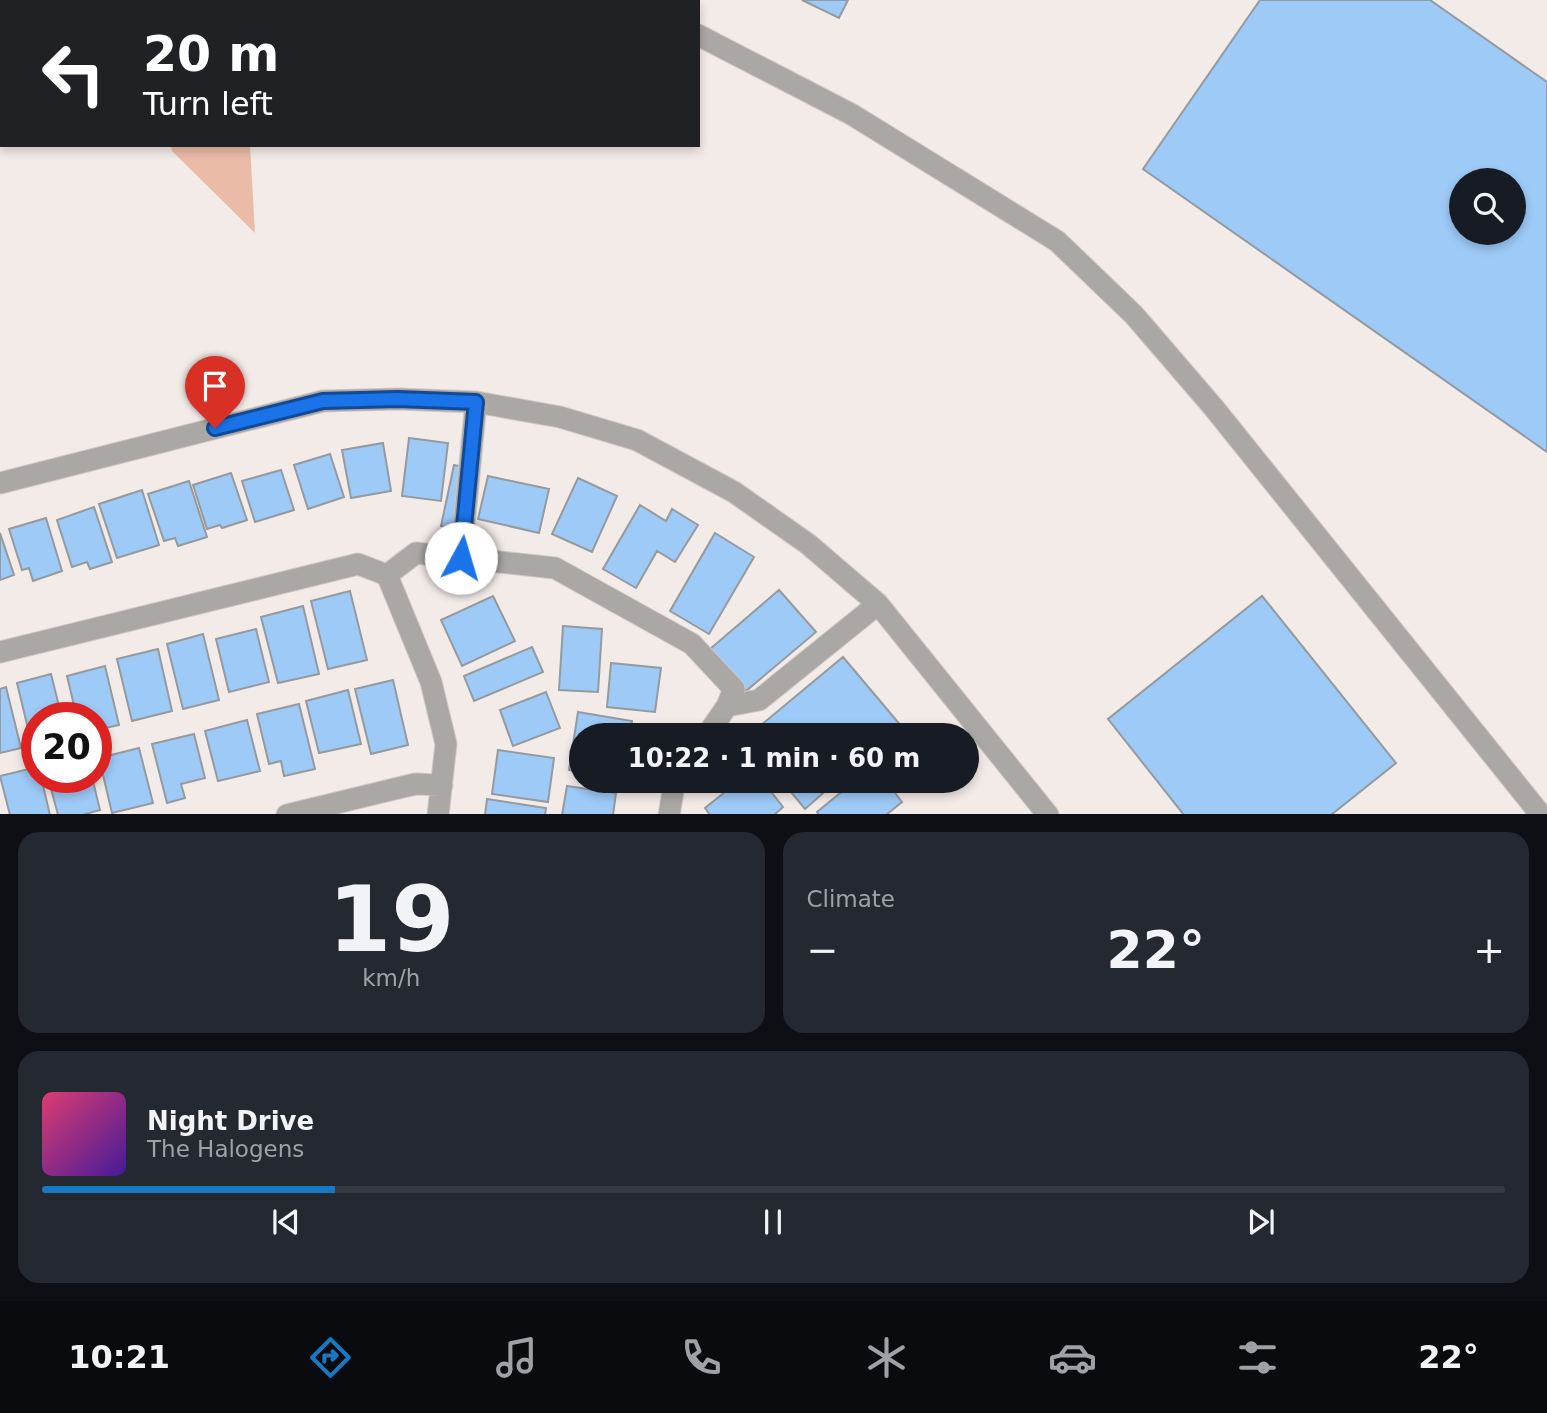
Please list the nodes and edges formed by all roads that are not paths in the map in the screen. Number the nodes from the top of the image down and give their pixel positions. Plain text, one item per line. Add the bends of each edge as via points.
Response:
1 (700, 36) edge
2 (476, 402) junction
3 (0, 483) edge
4 (461, 558) junction
5 (387, 575) junction
6 (877, 604) junction
7 (0, 652) edge
8 (727, 706) junction
9 (715, 723) edge
10 (442, 785) junction
11 (673, 793) edge
12 (1538, 808) edge
13 (287, 814) edge
14 (438, 814) edge
15 (669, 814) edge
16 (1048, 814) edge

1 - 12 street via 851,114 1057,241 1134,315 1214,408
2 - 3 street via 323,401
2 - 4 street
2 - 6 street via 560,417 637,440 734,492 808,544
4 - 5 street via 416,553
4 - 8 street via 555,568 669,631 692,644 734,689
5 - 7 street via 358,564
5 - 10 street via 431,682 446,744
6 - 8 street via 759,700
6 - 16 street
8 - 9 street
10 - 13 street via 415,784
10 - 14 street
11 - 15 street

